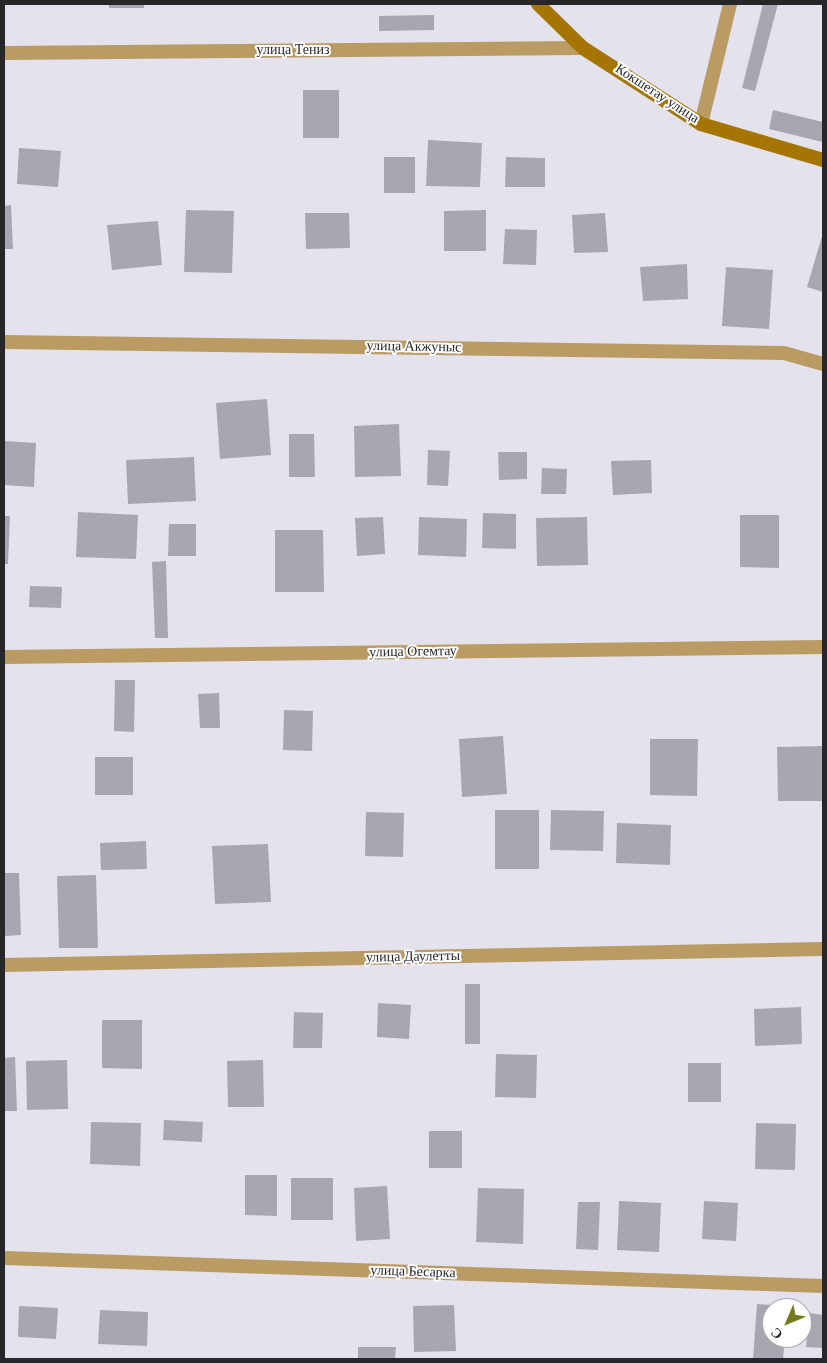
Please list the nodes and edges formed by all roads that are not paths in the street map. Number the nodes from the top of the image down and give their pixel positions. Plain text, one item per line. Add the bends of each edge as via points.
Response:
1 (538, 4) edge
2 (730, 4) edge
3 (583, 48) junction
4 (4, 52) edge
5 (701, 124) junction
6 (823, 160) edge
7 (4, 342) edge
8 (823, 364) edge
9 (823, 647) edge
10 (4, 657) edge
11 (823, 949) edge
12 (4, 965) edge
13 (4, 1258) edge
14 (823, 1286) edge

1 - 3 main road, Кокшетау улица
2 - 5 street
3 - 4 street, улица Тениз
3 - 5 main road, Кокшетау улица
5 - 6 main road, Кокшетау улица
7 - 8 street, улица Акжуныс via 784,353
9 - 10 street, улица Огемтау
11 - 12 street, улица Даулетты
13 - 14 street, улица Бесарка

